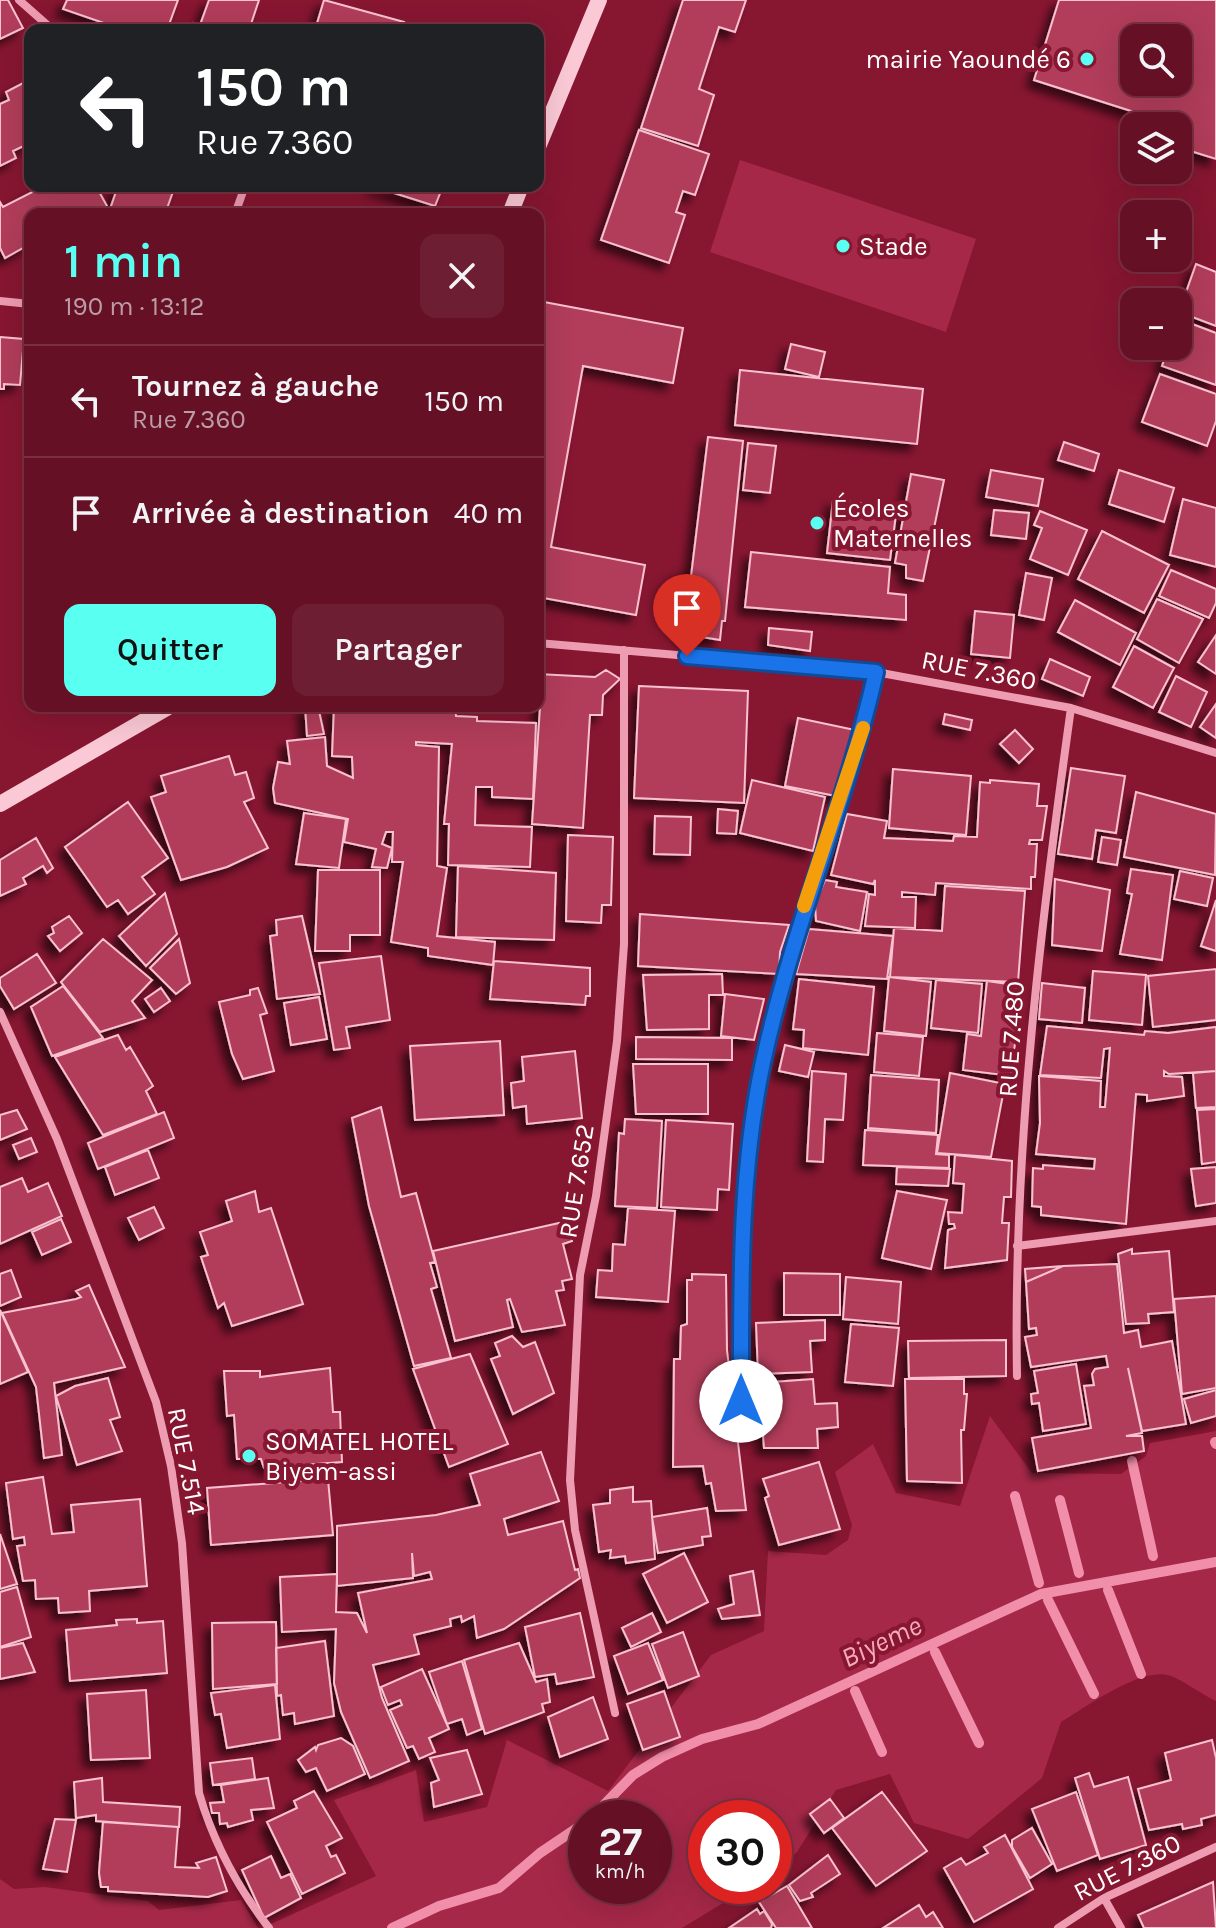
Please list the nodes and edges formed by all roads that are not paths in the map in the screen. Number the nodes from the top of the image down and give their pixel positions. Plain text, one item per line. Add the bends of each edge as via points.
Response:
1 (19, 0) edge
2 (599, 0) edge
3 (46, 24) edge
4 (544, 133) edge
5 (0, 301) edge
6 (24, 303) edge
7 (544, 643) edge
8 (624, 650) junction
9 (876, 672) junction
10 (1071, 708) junction
11 (160, 712) edge
12 (1216, 753) edge
13 (0, 804) edge
14 (0, 1012) edge
15 (1216, 1221) edge
16 (1017, 1246) junction
17 (1017, 1376) dead end
18 (741, 1401) dead end
19 (615, 1713) dead end
20 (1216, 1847) edge
21 (1104, 1898) junction
22 (269, 1928) edge
23 (1058, 1928) edge
24 (1121, 1928) edge

1 - 3 street
2 - 4 main road
5 - 6 street
7 - 8 street, RUE 7.360
8 - 9 street, RUE 7.360
8 - 19 street, RUE 7.652 via 622,972 598,1180 580,1275 570,1480 575,1530
9 - 10 street, RUE 7.360
9 - 18 street via 860,743 800,917 762,1065 742,1231
10 - 12 street, RUE 7.360
10 - 16 street, RUE 7.480 via 1037,959
11 - 13 main road
14 - 22 street, RUE 7.514 via 57,1139 156,1402 182,1543 199,1793 208,1825
15 - 16 street
16 - 17 street, RUE 7.480
20 - 21 street, RUE 7.360
21 - 23 street, RUE 7.360
21 - 24 street

